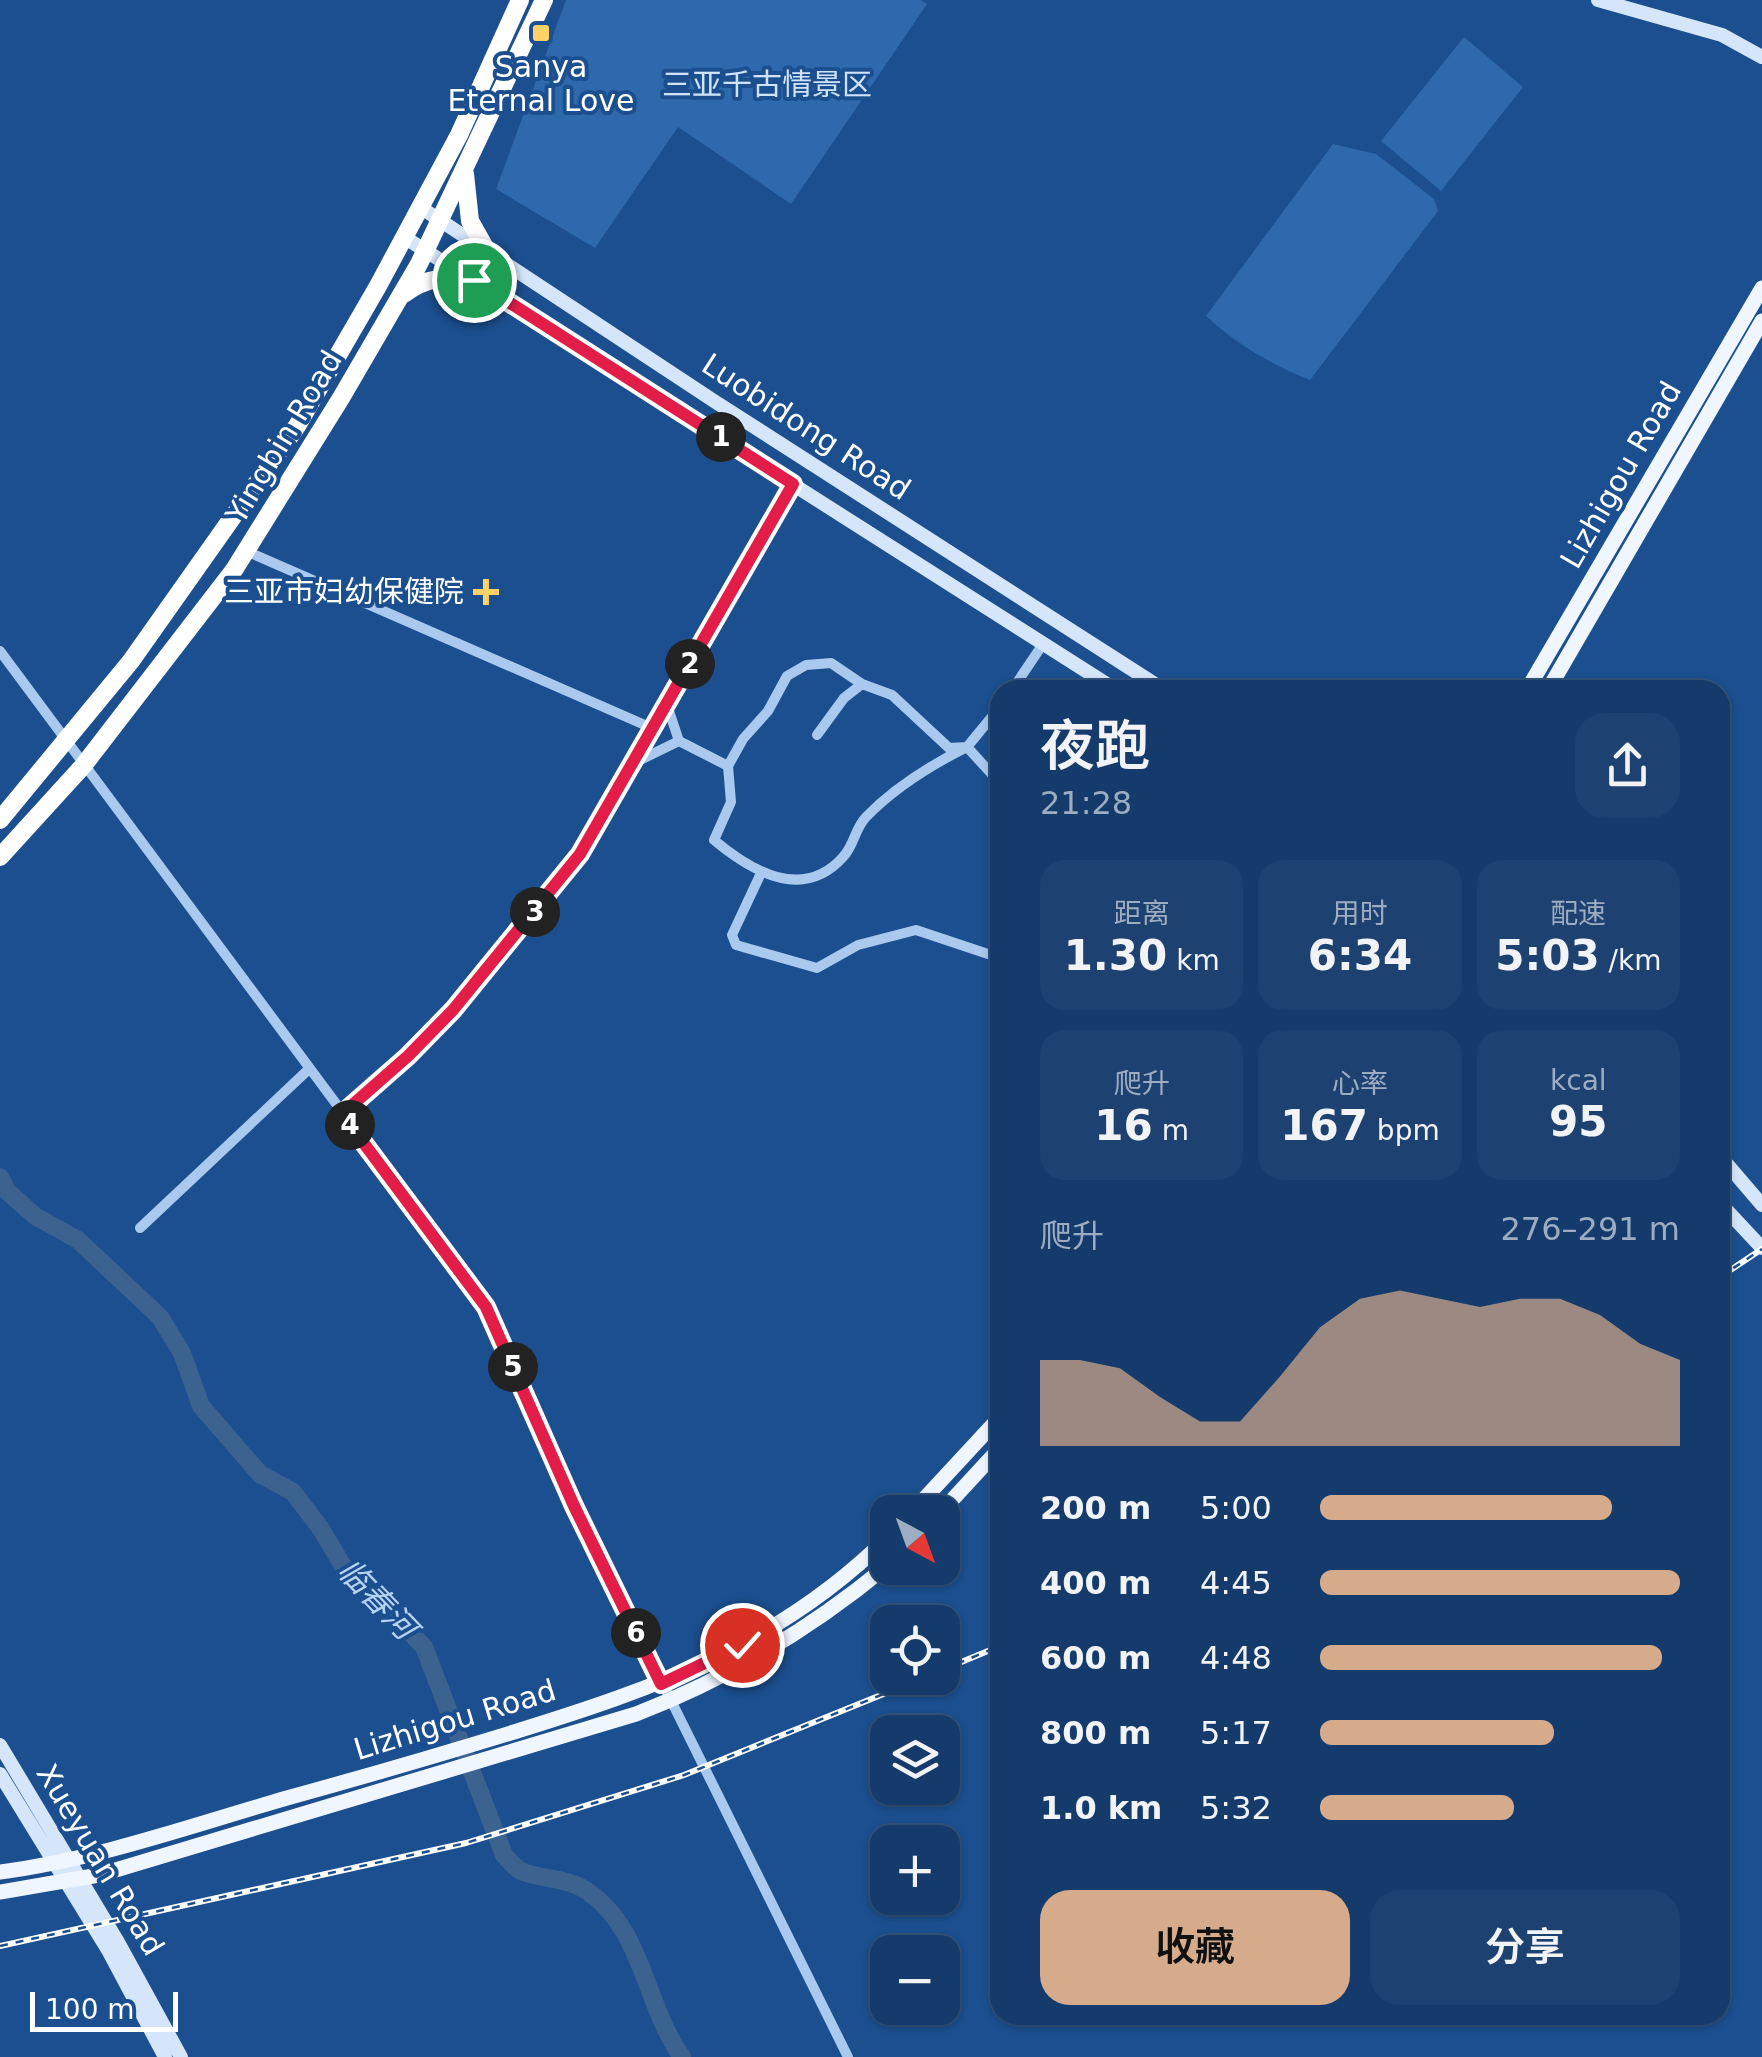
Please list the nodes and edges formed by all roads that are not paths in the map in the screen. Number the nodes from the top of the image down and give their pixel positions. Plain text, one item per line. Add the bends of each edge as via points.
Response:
1 (520, 0) edge
2 (544, 0) edge
3 (1598, 0) edge
4 (1762, 57) edge
5 (464, 170) junction
6 (420, 208) junction
7 (440, 221) junction
8 (404, 237) junction
9 (426, 250) junction
10 (488, 252) junction
11 (474, 280) junction
12 (1762, 288) edge
13 (400, 298) junction
14 (1762, 321) edge
15 (793, 484) junction
16 (246, 551) junction
17 (1043, 644) junction
18 (0, 652) edge
19 (1019, 680) edge
20 (1100, 680) edge
21 (1149, 680) edge
22 (1533, 680) edge
23 (1554, 680) edge
24 (862, 684) junction
25 (667, 705) junction
26 (990, 719) edge
27 (654, 729) junction
28 (817, 735) dead end
29 (679, 741) junction
30 (65, 742) junction
31 (967, 746) junction
32 (635, 763) junction
33 (83, 766) junction
34 (728, 766) junction
35 (990, 772) edge
36 (0, 820) edge
37 (0, 858) edge
38 (761, 873) junction
39 (990, 955) edge
40 (309, 1069) junction
41 (342, 1114) junction
42 (1730, 1168) edge
43 (1762, 1205) edge
44 (1730, 1214) edge
45 (140, 1228) dead end
46 (1762, 1248) edge
47 (990, 1428) edge
48 (990, 1459) edge
49 (928, 1495) edge
50 (957, 1495) edge
51 (870, 1552) edge
52 (870, 1579) edge
53 (661, 1684) junction
54 (670, 1701) junction
55 (0, 1744) edge
56 (0, 1774) edge
57 (61, 1861) junction
58 (0, 1872) edge
59 (73, 1880) junction
60 (0, 1892) edge
61 (165, 2057) edge
62 (181, 2057) edge
63 (848, 2057) edge

1 - 6 highway, Yingbin Road
2 - 5 highway, Yingbin Road
3 - 4 main road via 1722,35
5 - 7 highway, Yingbin Road
5 - 10 highway via 470,221
6 - 7 main road, Luobidong Road
6 - 8 highway, Yingbin Road
7 - 9 highway, Yingbin Road
7 - 10 main road, Luobidong Road
8 - 9 main road, Luobidong Road
8 - 30 highway, Yingbin Road via 286,442
9 - 11 main road, Luobidong Road
9 - 13 highway, Yingbin Road
10 - 21 main road, Luobidong Road
11 - 13 highway via 433,278
11 - 15 main road, Luobidong Road
12 - 22 main road, Lizhigou Road
13 - 16 highway, Yingbin Road
14 - 23 main road, Lizhigou Road
15 - 17 main road, Luobidong Road
15 - 25 street
16 - 27 street
16 - 33 highway, Yingbin Road
17 - 19 street
17 - 20 main road, Luobidong Road
18 - 30 street
24 - 28 street
24 - 31 street via 892,695 949,748
24 - 34 street via 831,664 796,670
25 - 27 street
25 - 29 street
26 - 31 street
27 - 32 street
29 - 32 street
29 - 34 street
30 - 33 street
30 - 36 highway, Yingbin Road
31 - 35 street
31 - 38 street via 898,788 862,821 830,871 808,879
32 - 41 street via 580,854 522,927 434,1031
33 - 37 highway, Yingbin Road
33 - 40 street
34 - 38 street via 731,802 714,840
38 - 39 street via 732,935 736,945 817,968 858,945 916,930
40 - 41 street
40 - 45 street
41 - 53 street via 486,1307
42 - 43 main road
44 - 46 main road
47 - 49 main road
48 - 50 main road
51 - 53 main road, Lizhigou Road via 768,1630
52 - 54 main road, Lizhigou Road via 778,1647
53 - 54 street
53 - 57 main road, Lizhigou Road via 431,1758
54 - 59 main road, Lizhigou Road
54 - 63 street
55 - 57 main road, Xueyuan Road
56 - 57 main road, Xueyuan Road
57 - 58 main road, Lizhigou Road
57 - 59 main road, Xueyuan Road
59 - 60 main road, Lizhigou Road
59 - 61 main road, Xueyuan Road
59 - 62 main road, Xueyuan Road

